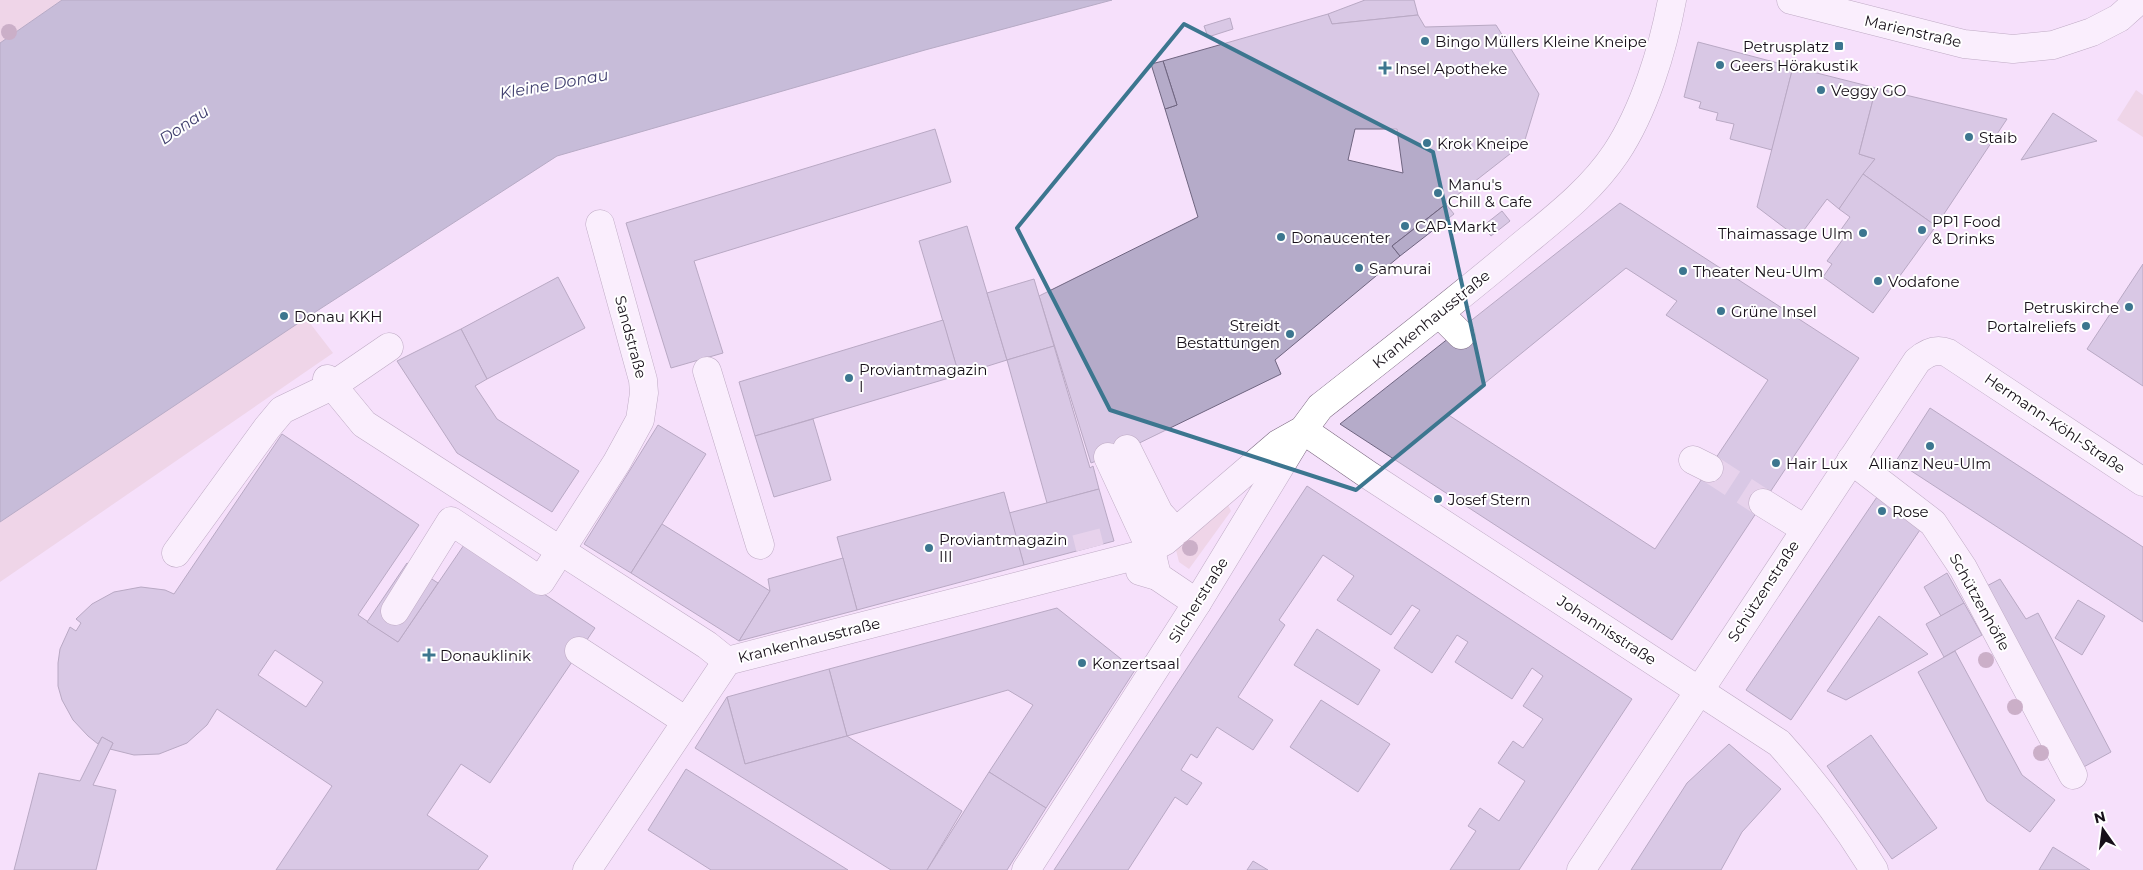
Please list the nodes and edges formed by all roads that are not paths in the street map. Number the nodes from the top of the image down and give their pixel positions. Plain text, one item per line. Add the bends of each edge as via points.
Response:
1 (1672, 0) edge
2 (1791, 0) edge
3 (2139, 0) edge
4 (600, 224) dead end
5 (1439, 313) junction
6 (1460, 335) dead end
7 (389, 347) dead end
8 (1966, 365) joint
9 (707, 371) dead end
10 (330, 383) junction
11 (1303, 430) junction
12 (1851, 460) junction
13 (2143, 482) edge
14 (1763, 503) tunnel mouth
15 (1805, 529) junction
16 (1176, 532) junction
17 (760, 545) dead end
18 (560, 550) junction
19 (1151, 550) junction
20 (176, 553) dead end
21 (1097, 560) junction
22 (1157, 576) junction
23 (1197, 603) junction
24 (395, 611) dead end
25 (579, 651) dead end
26 (728, 661) junction
27 (1698, 690) junction
28 (686, 721) junction
29 (2073, 775) dead end
30 (587, 870) edge
31 (1026, 870) edge
32 (1581, 870) edge
33 (1874, 870) edge

1 - 5 street, Krankenhausstraße via 1644,100 1630,132 1598,177 1578,199
2 - 3 street, Marienstraße via 1964,44 2013,49 2069,41 2119,18
4 - 18 street, Sandstraße via 644,393 640,420
5 - 6 street
5 - 11 street, Krankenhausstraße via 1320,407
7 - 10 street
8 - 12 street, Schützenstraße via 1943,351 1922,356
8 - 13 street, Hermann-Köhl-Straße
9 - 17 street
10 - 18 street via 364,424
10 - 20 street via 282,410
11 - 16 street, Krankenhausstraße via 1278,444
11 - 23 street, Silcherstraße
11 - 27 street, Johannisstraße
12 - 15 street, Schützenstraße
12 - 29 street, Schützenhöfle via 1933,523 1963,568
14 - 15 street
15 - 27 street, Schützenstraße
16 - 19 street, Krankenhausstraße
16 - 19 street via 1117,453
18 - 24 street, Sandstraße via 541,581 451,521
18 - 26 street
19 - 21 street, Krankenhausstraße
19 - 22 street
21 - 22 street, Krankenhausstraße
21 - 26 street, Krankenhausstraße
22 - 23 street, Krankenhausstraße
23 - 31 street, Silcherstraße
25 - 28 street
26 - 28 street, Krankenhausstraße
27 - 32 street, Schützenstraße
27 - 33 street, Johannisstraße via 1779,743 1846,824
28 - 30 street, Krankenhausstraße

